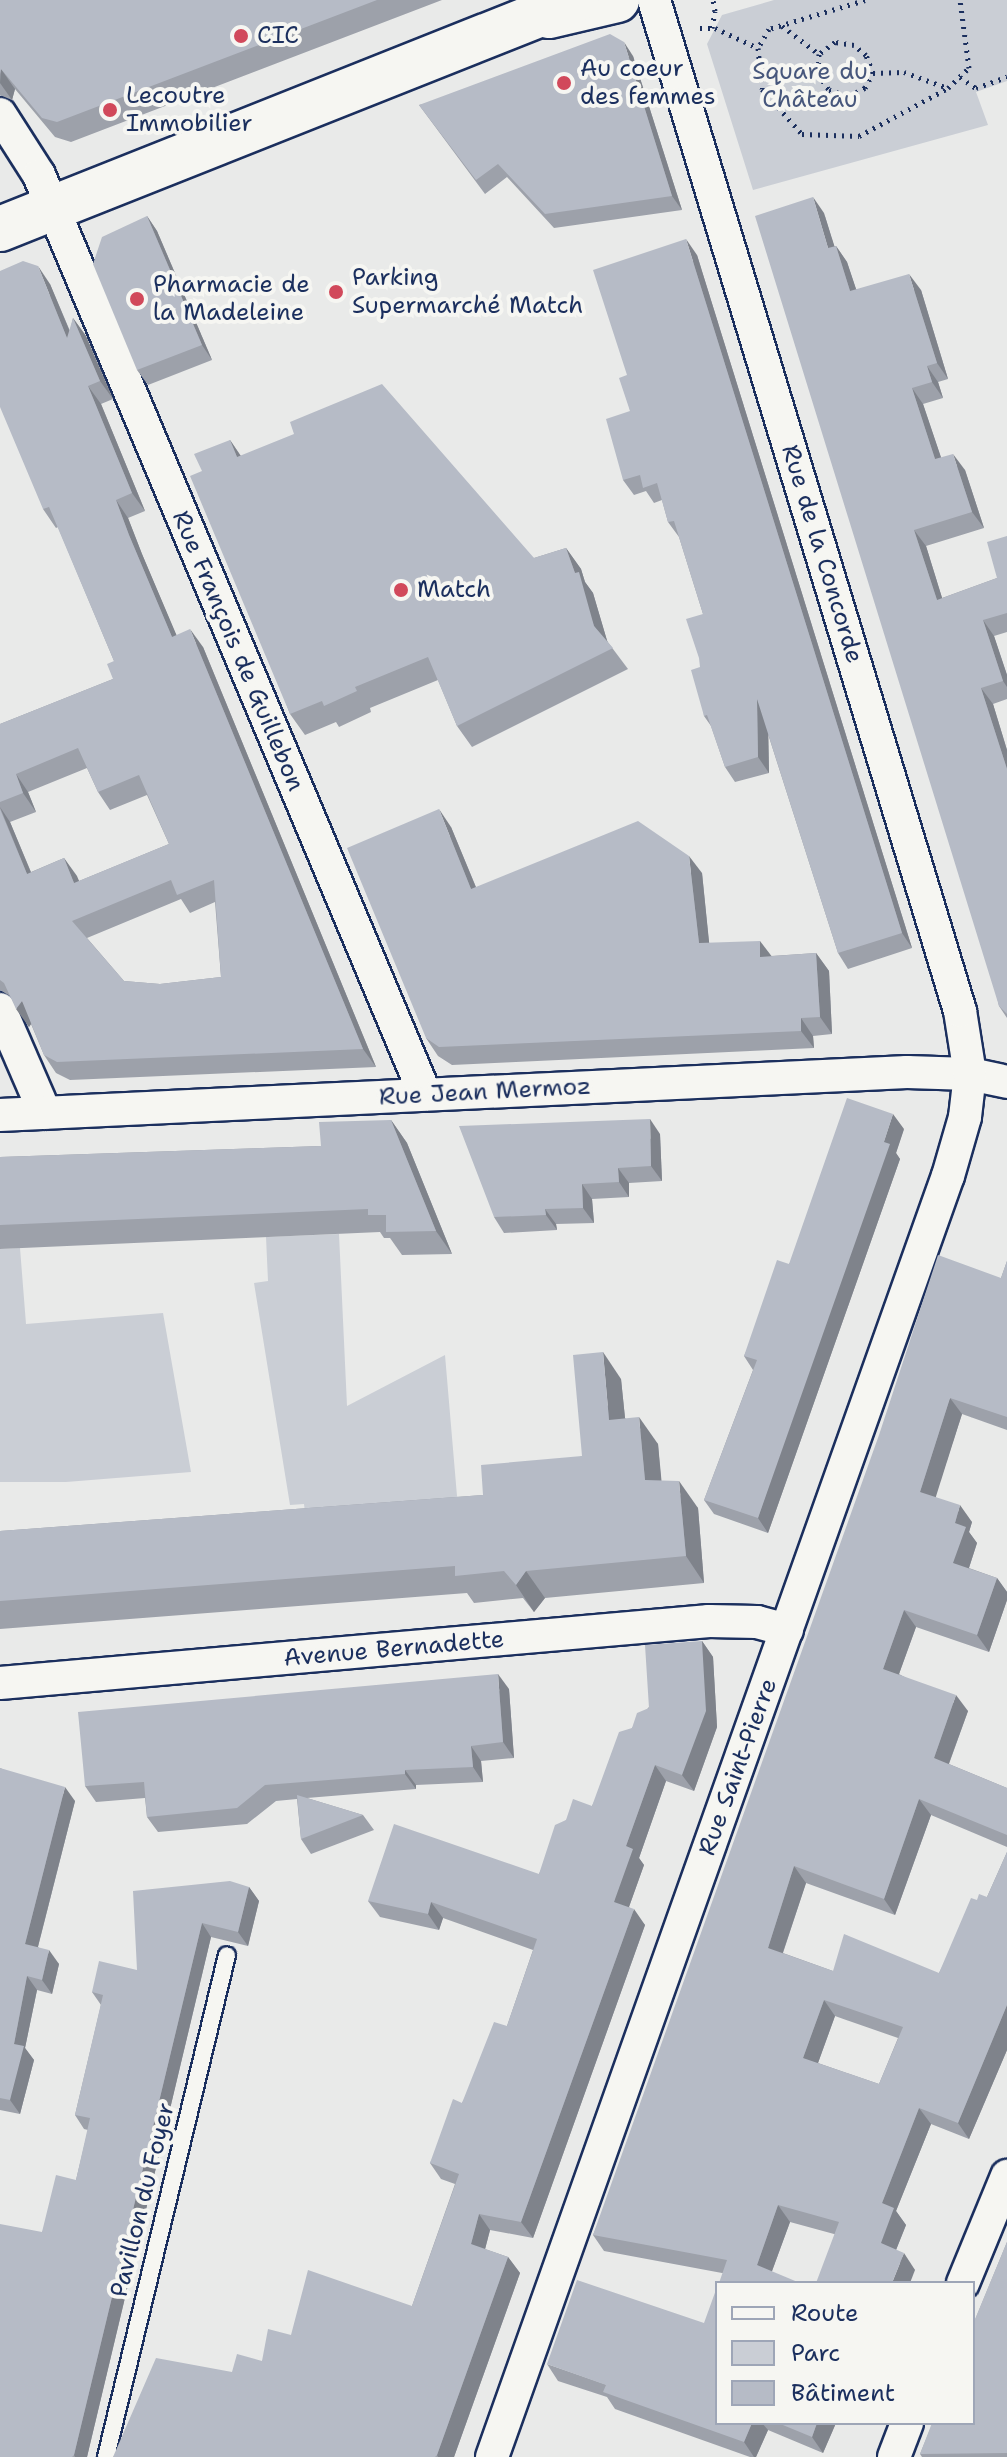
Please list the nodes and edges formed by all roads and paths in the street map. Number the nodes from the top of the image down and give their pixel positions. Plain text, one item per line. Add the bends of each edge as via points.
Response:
1 (576, 0) edge
2 (617, 0) edge
3 (654, 0) edge
4 (713, 0) edge
5 (865, 0) edge
6 (960, 0) edge
7 (527, 21) junction
8 (781, 25) junction
9 (758, 48) junction
10 (819, 54) junction
11 (873, 73) junction
12 (960, 77) junction
13 (1007, 77) edge
14 (948, 88) junction
15 (0, 114) edge
16 (52, 208) junction
17 (0, 229) edge
18 (0, 1009) edge
19 (970, 1074) junction
20 (1007, 1082) edge
21 (425, 1094) junction
22 (45, 1113) junction
23 (0, 1115) edge
24 (787, 1630) junction
25 (0, 1683) edge
26 (227, 1955) dead end
27 (1007, 2176) edge
28 (964, 2281) edge
29 (906, 2425) edge
30 (106, 2457) edge
31 (492, 2457) edge
32 (894, 2457) edge

1 - 7 main road
2 - 7 main road
3 - 19 street, Rue de la Concorde via 960,1011
4 - 9 path via 714,28
5 - 8 path
6 - 12 path via 969,68
7 - 16 main road
8 - 9 path via 769,29
8 - 10 path
9 - 14 path via 762,89 802,134 859,136
10 - 11 path via 835,42 854,45 866,55
10 - 11 path via 818,74 829,90 849,96 865,88
11 - 14 path via 904,72
12 - 13 path via 976,88
12 - 14 path
15 - 16 street, Rue François de Guillebon via 31,158
16 - 17 main road
16 - 21 street, Rue François de Guillebon
18 - 22 street
19 - 20 street
19 - 21 street, Rue Jean Mermoz via 907,1072
19 - 24 street, Rue Saint-Pierre via 957,1150
21 - 22 street, Rue Jean Mermoz
22 - 23 street, Rue Jean Mermoz
24 - 25 street, Avenue Bernadette via 757,1622 709,1621
24 - 31 street, Rue Saint-Pierre
26 - 30 lane, Pavillon du Foyer
27 - 28 street
29 - 32 street

